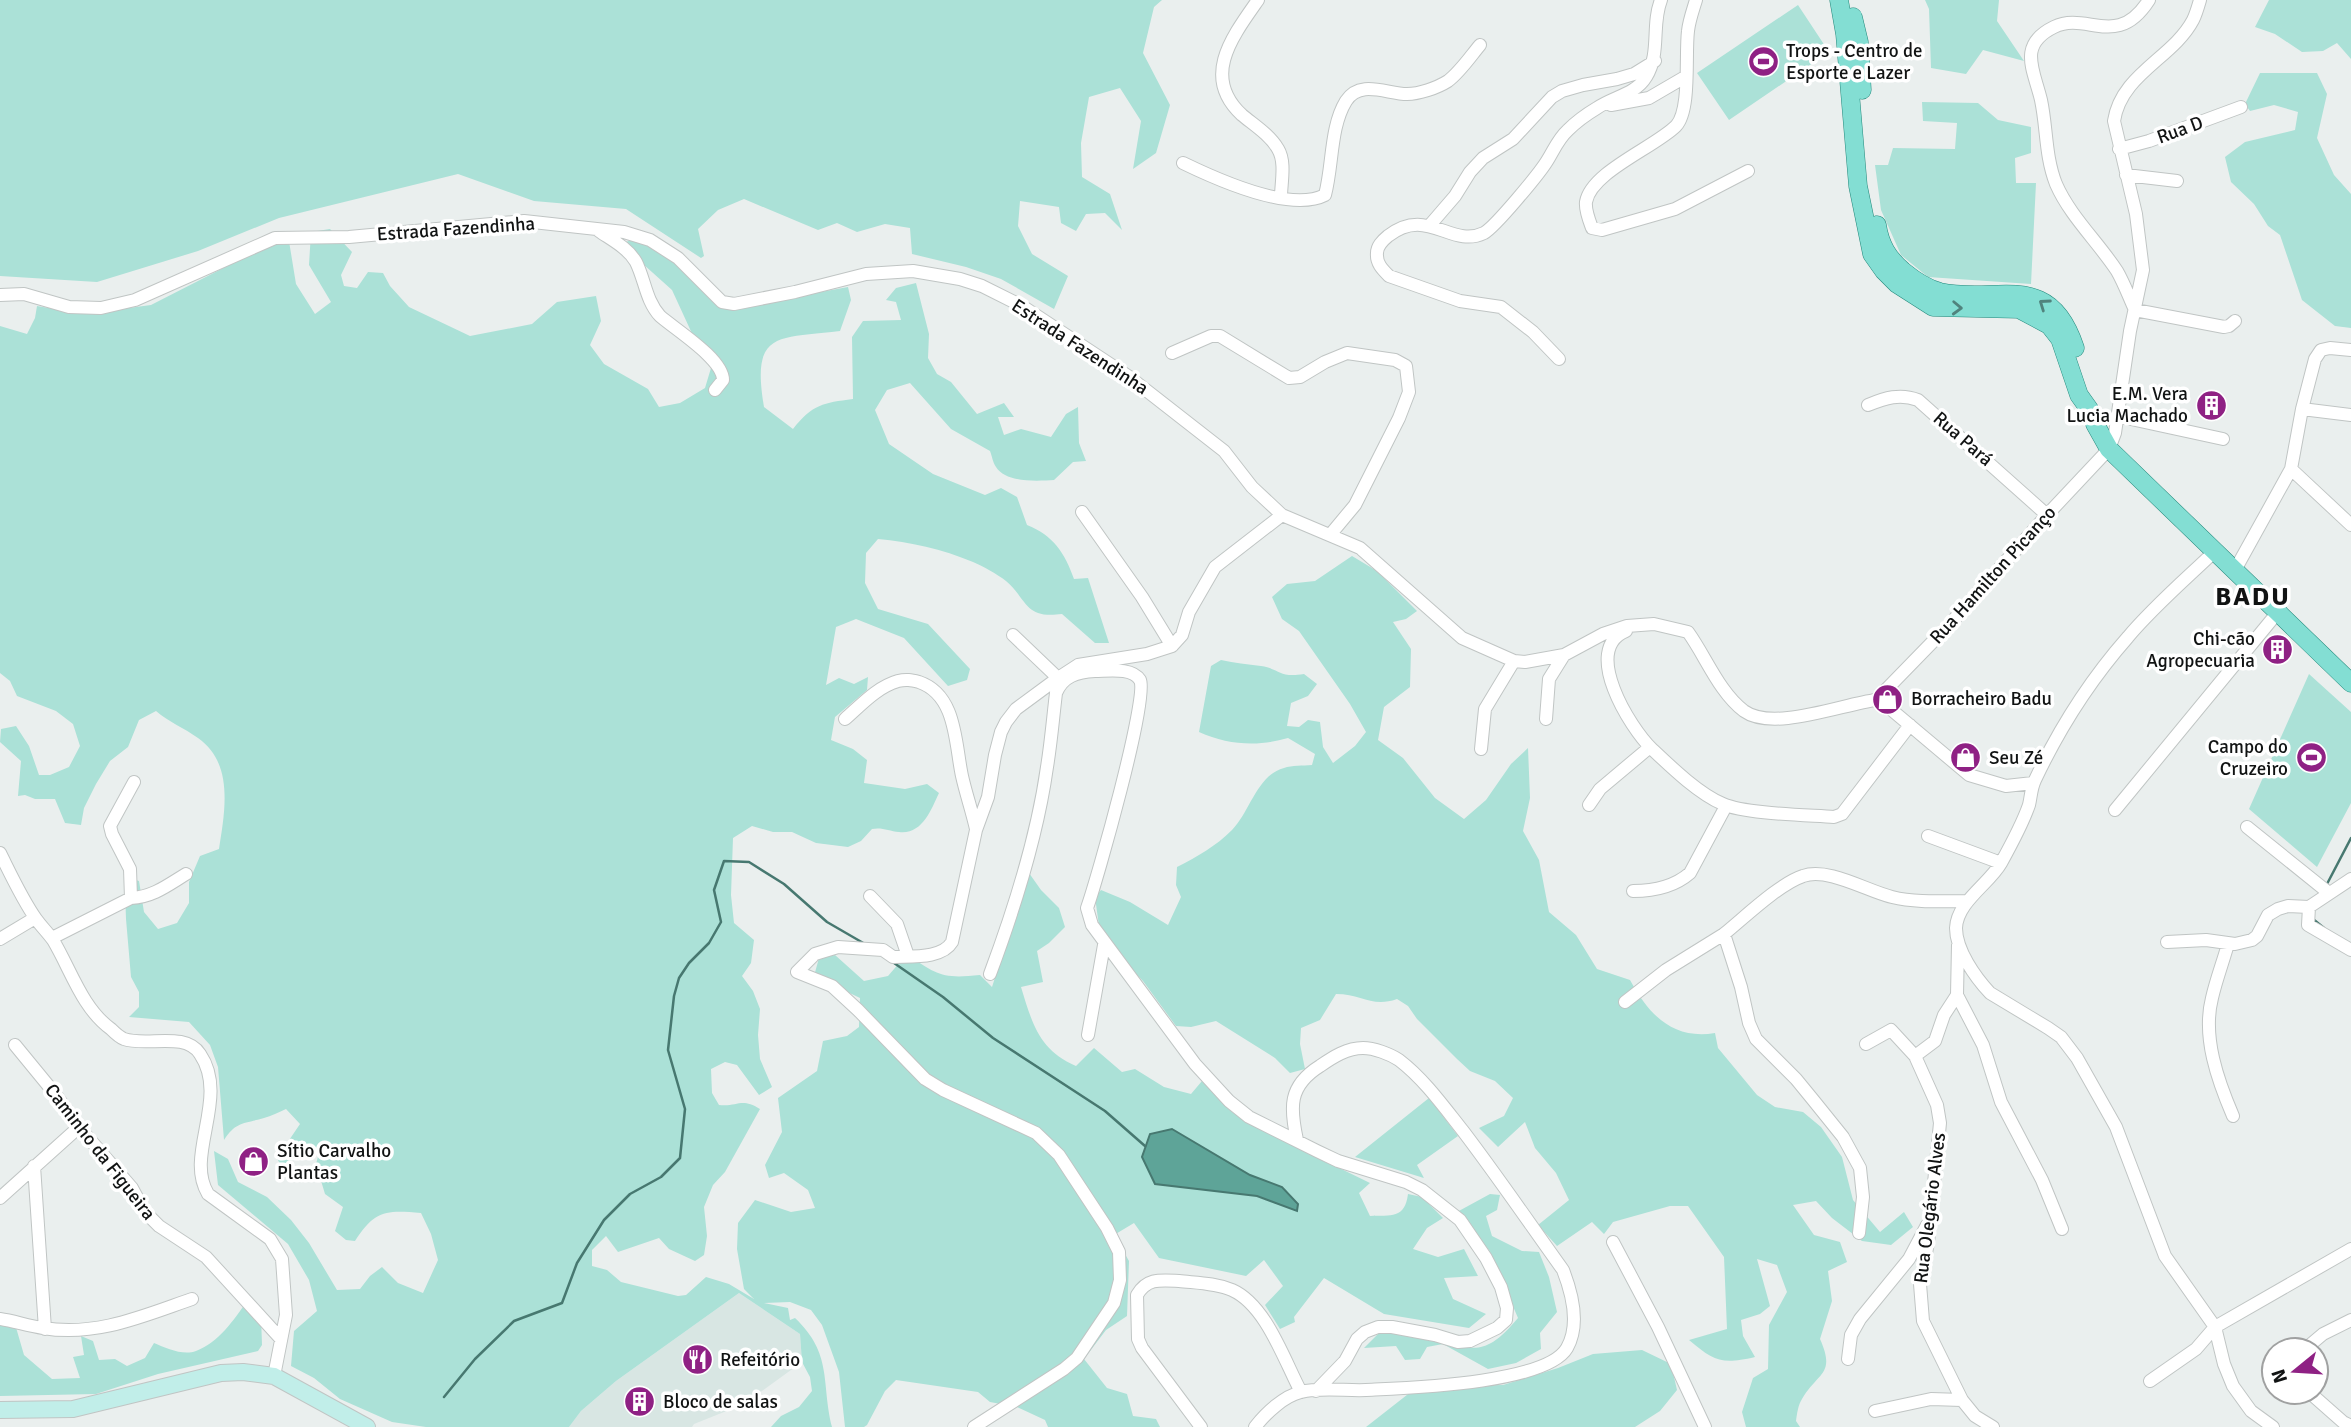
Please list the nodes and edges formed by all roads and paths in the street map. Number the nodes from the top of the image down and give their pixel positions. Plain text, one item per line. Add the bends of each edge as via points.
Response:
1 (1258, 0) edge
2 (1661, 0) edge
3 (1696, 0) edge
4 (1839, 0) edge
5 (1850, 0) edge
6 (2149, 0) edge
7 (2200, 0) edge
8 (1480, 45) dead end
9 (1655, 61) junction
10 (1685, 77) junction
11 (1597, 107) junction
12 (2241, 107) dead end
13 (2119, 149) junction
14 (1183, 163) dead end
15 (1748, 171) dead end
16 (2126, 175) junction
17 (2176, 181) dead end
18 (1281, 197) junction
19 (1430, 225) junction
20 (599, 231) junction
21 (0, 295) edge
22 (2135, 310) junction
23 (2235, 321) dead end
24 (2351, 350) edge
25 (1172, 353) dead end
26 (1559, 359) dead end
27 (715, 390) dead end
28 (1868, 405) dead end
29 (2089, 408) junction
30 (2302, 409) junction
31 (2351, 415) edge
32 (2118, 416) junction
33 (2223, 439) dead end
34 (2109, 449) junction
35 (2291, 469) junction
36 (1082, 512) dead end
37 (2047, 514) junction
38 (1282, 515) junction
39 (2351, 525) edge
40 (1330, 534) junction
41 (2215, 551) junction
42 (2235, 570) junction
43 (2278, 612) junction
44 (1671, 626) junction
45 (1013, 635) dead end
46 (1172, 646) junction
47 (1564, 655) junction
48 (1514, 661) junction
49 (1058, 678) junction
50 (2351, 683) edge
51 (1876, 700) junction
52 (845, 719) dead end
53 (1546, 719) dead end
54 (1910, 725) junction
55 (1650, 747) junction
56 (1481, 749) dead end
57 (134, 782) dead end
58 (2033, 783) junction
59 (1589, 805) dead end
60 (1726, 806) junction
61 (2115, 810) dead end
62 (2247, 827) dead end
63 (976, 830) junction
64 (1928, 836) dead end
65 (0, 853) edge
66 (2001, 863) junction
67 (186, 874) dead end
68 (2351, 879) edge
69 (1633, 891) dead end
70 (2329, 893) junction
71 (870, 895) dead end
72 (131, 898) junction
73 (1968, 901) junction
74 (2309, 907) junction
75 (35, 918) junction
76 (1724, 934) junction
77 (51, 938) junction
78 (0, 939) edge
79 (2167, 942) dead end
80 (2228, 944) junction
81 (1104, 945) junction
82 (1958, 945) junction
83 (2351, 950) edge
84 (908, 956) junction
85 (990, 974) dead end
86 (1957, 995) junction
87 (1625, 1002) dead end
88 (1088, 1035) dead end
89 (1866, 1044) dead end
90 (15, 1045) dead end
91 (1915, 1056) junction
92 (2233, 1116) dead end
93 (79, 1127) junction
94 (1297, 1140) junction
95 (34, 1166) junction
96 (0, 1198) edge
97 (1929, 1221) junction
98 (2062, 1229) dead end
99 (1859, 1233) dead end
100 (1613, 1242) dead end
101 (2351, 1249) edge
102 (192, 1299) dead end
103 (0, 1319) edge
104 (2351, 1320) edge
105 (2216, 1327) junction
106 (45, 1329) junction
107 (2320, 1336) edge
108 (281, 1339) junction
109 (1848, 1359) dead end
110 (274, 1376) junction
111 (2150, 1381) dead end
112 (1316, 1391) junction
113 (1301, 1392) junction
114 (1962, 1400) junction
115 (2325, 1406) edge
116 (0, 1410) edge
117 (1875, 1411) dead end
118 (2351, 1426) edge
119 (367, 1427) edge
120 (974, 1427) edge
121 (1200, 1427) edge
122 (1255, 1427) edge
123 (1705, 1427) edge
124 (1993, 1427) edge
125 (2273, 1427) edge

1 - 18 street via 1224,57 1221,71 1224,94 1280,150
2 - 9 street
3 - 10 street via 1688,31
4 -> 29 main road via 1858,186 1872,254 1898,284 1933,307 2019,309 2049,325 2060,338 2079,395
29 -> 5 main road via 2073,343 2054,310 2026,295 1963,294 1922,286 1885,251 1869,177 1859,42
6 - 22 street via 2142,11 2111,27 2068,23 2054,27 2031,48 2029,58 2058,187 2118,272
7 - 13 street via 2192,22 2132,83 2116,108 2113,121
8 - 18 street via 1448,81 1429,89 1407,94 1361,90 1351,95 1338,121 1325,195 1307,200
9 - 11 street via 1639,86
9 - 19 street via 1634,74 1552,97 1513,139 1483,158
10 - 11 street via 1649,98
10 - 15 street via 1686,105 1678,124 1600,180 1589,193 1586,203 1592,228 1602,230 1675,209
11 - 19 street via 1559,139 1529,185 1484,233 1454,236
12 - 13 street, Rua D
13 - 16 street
14 - 18 street via 1240,188
16 - 17 street
16 - 22 street via 2144,270
19 - 26 street via 1398,229 1384,239 1377,249 1380,267 1414,286 1460,301 1501,307
20 - 21 street, Estrada Fazendinha via 524,221 349,237 275,238 135,300 101,308
20 - 27 street via 628,251 660,316 720,367 723,380
20 - 38 street, Estrada Fazendinha via 650,240 678,258 722,302 734,304 866,274 913,271 982,286 1084,345 1172,410 1224,451
22 - 23 street via 2224,327
22 - 32 street
24 - 30 street via 2321,350
25 - 40 street via 1220,336 1289,378 1347,353 1406,366 1409,392 1399,418 1355,505
28 - 37 street, Rua Pará via 1905,395 1918,400
29 - 34 main road
30 - 31 street
30 - 35 street
32 - 33 street
32 - 34 street
34 - 37 street, Rua Hamilton Picanço
34 - 41 main road
35 - 39 street
35 - 42 street
36 - 46 street
37 - 51 street, Rua Hamilton Picanço
38 - 40 street, Estrada Fazendinha
38 - 46 street via 1215,567 1189,612 1182,635
40 - 48 street, Estrada Fazendinha via 1360,548 1462,638
41 - 42 main road
41 - 58 street via 2107,663 2068,719
42 - 43 main road
43 - 50 main road
43 - 61 street
44 - 47 street, Estrada Fazendinha via 1627,626
44 - 51 street via 1688,632 1732,698 1757,717 1793,717
44 - 55 street via 1624,631 1610,643 1607,660 1624,713
45 - 49 street
46 - 49 street via 1078,665
47 - 48 street, Estrada Fazendinha
47 - 53 street via 1549,680
48 - 56 street via 1485,709
49 - 63 street via 1006,722
51 - 54 street
52 - 63 street via 895,681 908,679 937,693 956,732
54 - 58 street via 1969,775 2006,786
54 - 60 street via 1842,814 1834,817
55 - 59 street via 1600,789
55 - 60 street via 1707,796
57 - 72 street via 110,825 130,869
58 - 66 street via 2027,809
60 - 69 street via 1690,873 1666,887
62 - 70 street
63 - 84 street via 952,942 939,953
64 - 66 street
65 - 75 street
66 - 73 street
67 - 72 street via 154,894
68 - 70 street
70 - 74 street
71 - 84 street via 897,924
72 - 77 street
73 - 76 street via 1893,898 1822,874 1806,874
73 - 82 street via 1957,919
74 - 80 street via 2278,909 2268,915 2252,940
74 - 83 street via 2308,925
75 - 77 street
75 - 78 street
76 - 87 street
76 - 99 street via 1756,1039 1843,1137 1860,1168
77 - 108 street via 94,1016 109,1028 123,1038 179,1042 200,1053 209,1075 210,1114 199,1170 201,1184 278,1250 286,1315
79 - 80 street
80 - 92 street via 2211,999 2211,1048
81 - 85 street via 1087,908 1142,688 1134,673 1125,671 1077,673 1059,685 1030,848
81 - 88 street
81 - 94 street via 1229,1101 1257,1122
82 - 86 street
82 - 105 street via 1990,993 2061,1037 2077,1058 2116,1127 2165,1256
84 - 120 street via 838,947 821,950 797,972 832,986 925,1079 1036,1133 1059,1155 1119,1252 1120,1280 1114,1303 1077,1358
86 - 91 street via 1944,1015 1936,1041
86 - 98 street via 1983,1045 2001,1102
89 - 91 street, Rua Olegário Alves via 1891,1030
90 - 93 street, Caminho da Figueira
91 - 97 street, Rua Olegário Alves via 1940,1123
93 - 95 street
93 - 108 street, Caminho da Figueira via 132,1188 145,1212 206,1257
94 - 112 street via 1338,1161 1406,1182 1447,1208 1486,1258 1507,1308 1506,1320 1470,1341 1392,1327 1365,1332
94 - 112 street via 1292,1101 1316,1068 1343,1052 1363,1048 1398,1060 1434,1094 1563,1270 1574,1317 1566,1350 1531,1371 1488,1380
95 - 96 street
95 - 106 street
97 - 109 street via 1909,1259 1860,1319 1851,1335
97 - 114 street, Rua Olegário Alves via 1920,1284 1923,1321
100 - 123 street
101 - 105 street
102 - 106 street via 117,1326
103 - 106 street
104 - 107 street
105 - 111 street via 2196,1349
105 - 125 street via 2233,1386 2251,1411
108 - 110 street
110 - 116 street via 221,1373 73,1409
110 - 119 street
112 - 113 street
113 - 121 street via 1260,1313 1233,1290 1210,1284 1146,1283 1136,1295 1138,1339 1147,1358
113 - 122 street via 1278,1404
114 - 117 street via 1931,1399
114 - 124 street, Rua Olegário Alves via 1975,1416
115 - 118 street

